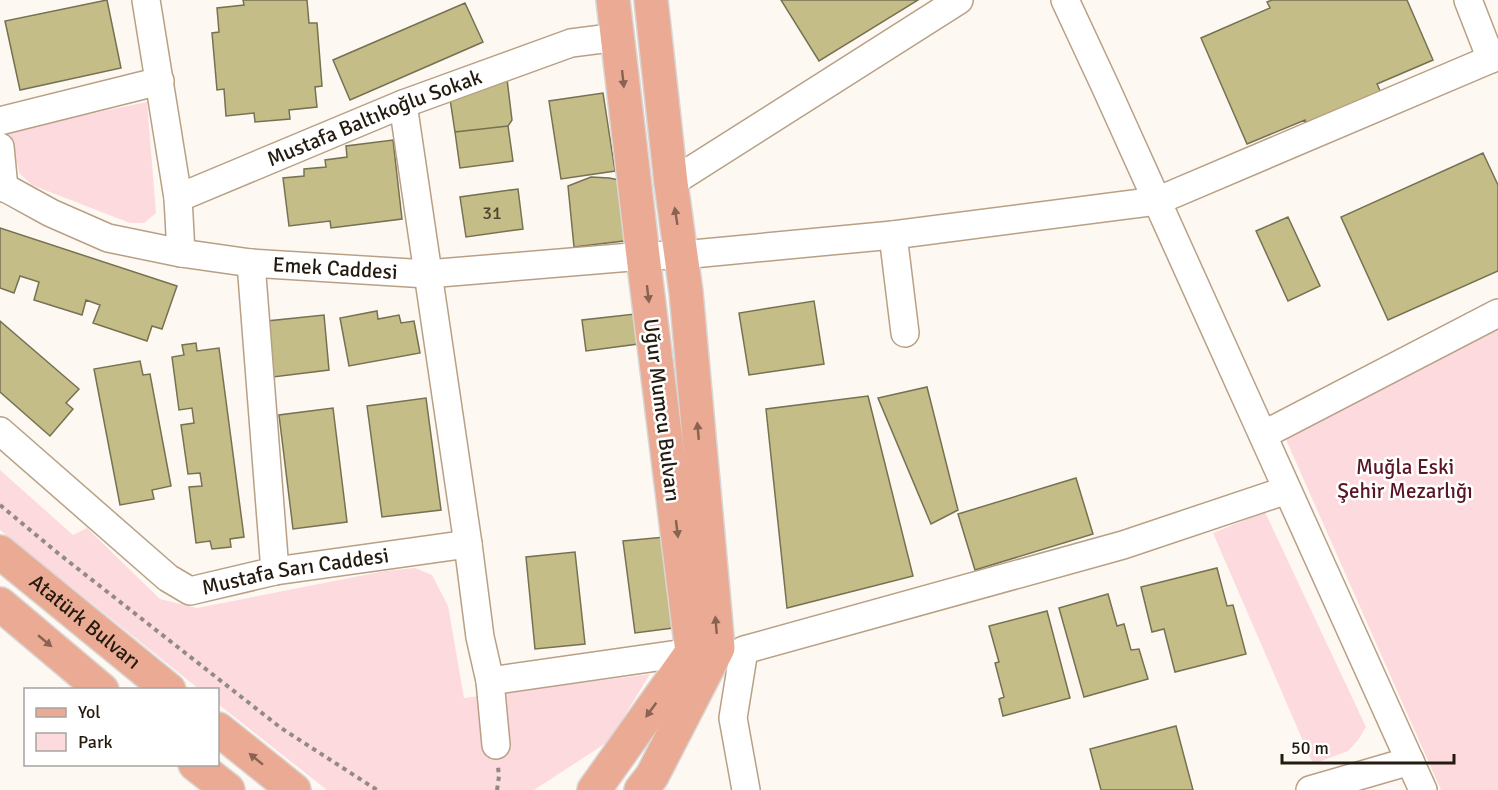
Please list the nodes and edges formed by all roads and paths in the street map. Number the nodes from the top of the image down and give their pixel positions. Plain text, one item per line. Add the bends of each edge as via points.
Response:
1 (146, 0) edge
2 (613, 0) edge
3 (651, 0) edge
4 (959, 0) edge
5 (1065, 0) edge
6 (1468, 0) edge
7 (618, 37) junction
8 (1495, 57) edge
9 (160, 81) junction
10 (403, 104) junction
11 (0, 121) edge
12 (0, 147) edge
13 (671, 183) junction
14 (2, 187) edge
15 (177, 198) junction
16 (1157, 201) junction
17 (893, 236) junction
18 (181, 253) junction
19 (682, 255) junction
20 (643, 256) junction
21 (251, 263) junction
22 (427, 274) junction
23 (1498, 313) edge
24 (905, 333) dead end
25 (0, 431) edge
26 (1263, 435) junction
27 (1287, 490) junction
28 (0, 505) edge
29 (468, 544) junction
30 (0, 552) edge
31 (275, 572) junction
32 (0, 604) edge
33 (692, 652) junction
34 (490, 681) junction
35 (100, 688) edge
36 (167, 688) edge
37 (219, 730) edge
38 (496, 745) dead end
39 (1410, 761) junction
40 (196, 766) edge
41 (228, 790) edge
42 (294, 790) edge
43 (377, 790) edge
44 (594, 790) edge
45 (641, 790) edge
46 (746, 790) edge
47 (1310, 790) edge
48 (1423, 790) edge

1 - 9 street
2 - 7 main road, Uğur Mumcu Bulvarı
3 - 13 main road, Uğur Mumcu Bulvarı
4 - 13 street
5 - 16 street
6 - 8 street
7 - 10 street, Mustafa Baltıkoğlu Sokak via 571,43
7 -> 20 main road, Uğur Mumcu Bulvarı
8 - 16 street, Emek Caddesi
9 - 11 street
9 - 15 street
10 - 15 street, Mustafa Baltıkoğlu Sokak
10 - 22 street
12 - 14 street
19 -> 13 main road, Uğur Mumcu Bulvarı
14 - 18 street, Emek Caddesi via 108,238
15 - 18 street
16 - 17 street, Emek Caddesi
16 - 26 street
17 - 19 street, Emek Caddesi
17 - 24 street
18 - 21 street, Emek Caddesi
19 - 20 street, Emek Caddesi
45 -> 19 main road, Uğur Mumcu Bulvarı via 652,776 717,648
20 - 22 street, Emek Caddesi
20 -> 33 main road, Uğur Mumcu Bulvarı
21 - 22 street, Emek Caddesi
21 - 31 street
22 - 29 street
23 - 26 street
25 - 31 street, Mustafa Sarı Caddesi via 168,578 190,591
26 - 27 street
27 - 39 street
27 - 46 street via 1124,545 744,650 734,718
28 - 43 path via 281,728
29 - 31 street, Mustafa Sarı Caddesi
29 - 34 street
30 - 36 main road, Atatürk Bulvarı
32 -> 35 main road, Atatürk Bulvarı
33 - 34 street
33 -> 44 main road
34 - 38 street
42 -> 37 main road
39 - 47 street
39 - 48 street
40 - 41 main road

